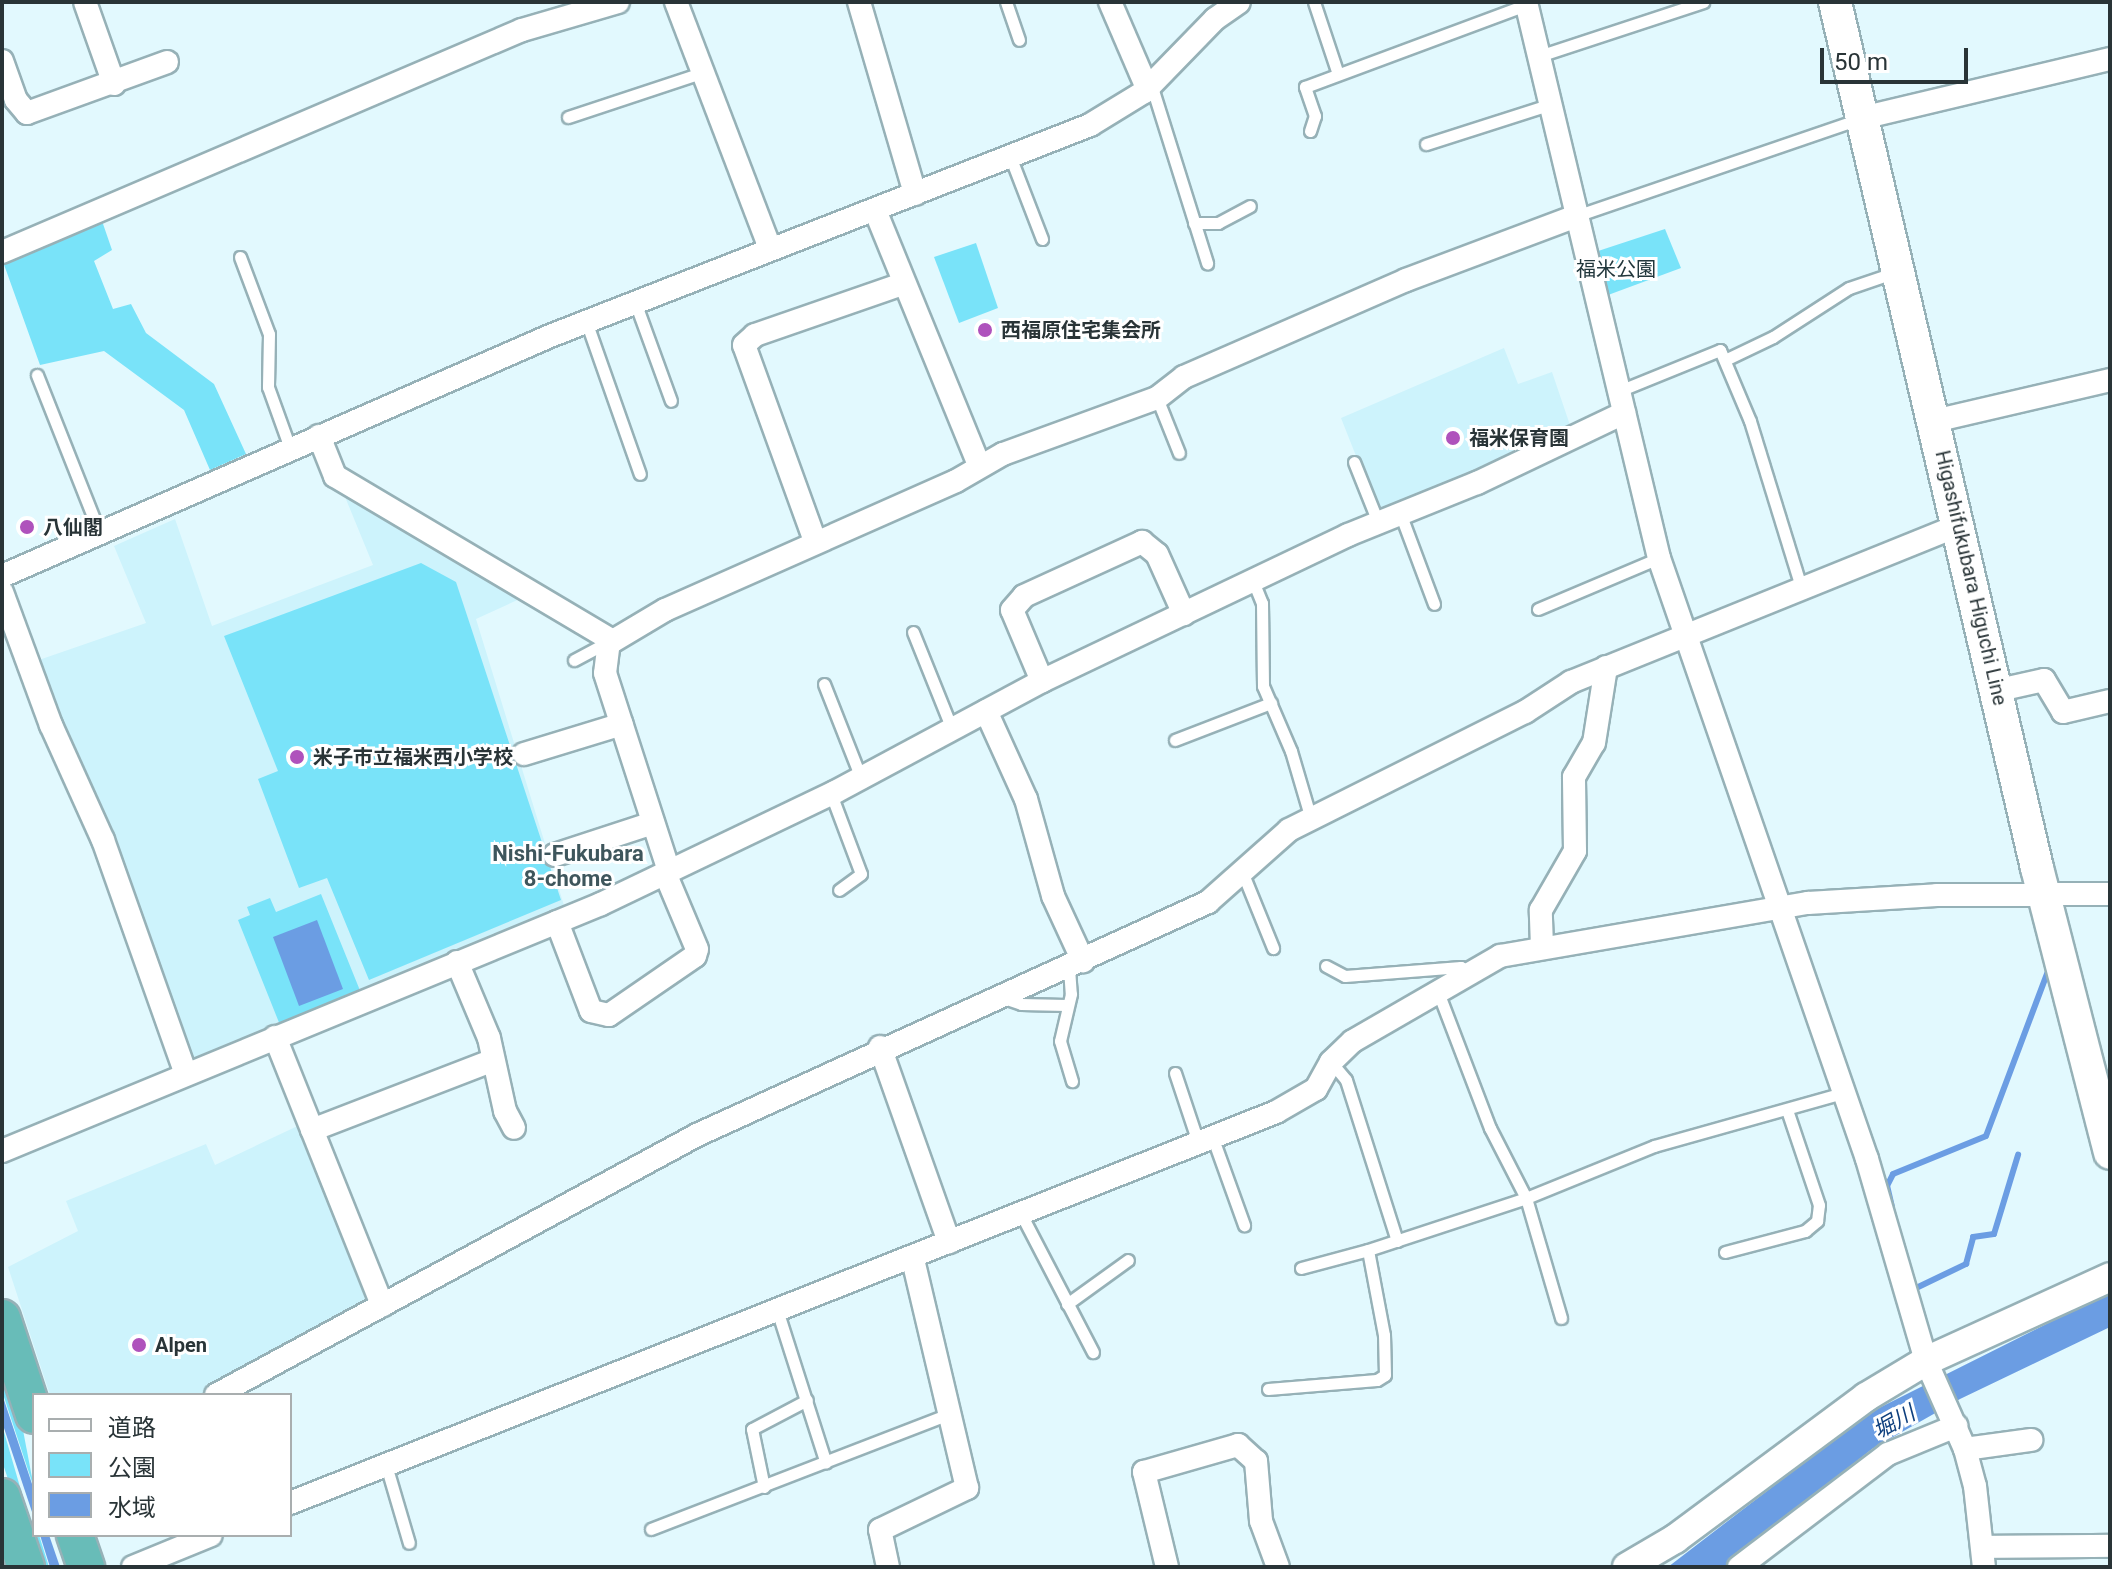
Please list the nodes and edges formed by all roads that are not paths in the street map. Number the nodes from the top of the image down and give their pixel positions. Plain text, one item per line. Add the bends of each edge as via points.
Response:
1 (85, 2) edge
2 (618, 2) edge
3 (676, 2) edge
4 (859, 2) edge
5 (1006, 2) edge
6 (1110, 2) edge
7 (1239, 2) edge
8 (1314, 2) edge
9 (1703, 2) edge
10 (1835, 2) edge
11 (1526, 4) edge
12 (1019, 40) dead end
13 (1539, 56) junction
14 (2110, 59) edge
15 (2, 61) edge
16 (167, 62) dead end
17 (704, 72) junction
18 (1338, 74) junction
19 (114, 84) junction
20 (1149, 86) junction
21 (1551, 104) junction
22 (568, 117) dead end
23 (1862, 118) junction
24 (1310, 131) dead end
25 (1426, 144) dead end
26 (1010, 156) junction
27 (915, 194) junction
28 (1250, 206) dead end
29 (875, 210) junction
30 (1576, 216) junction
31 (1194, 223) junction
32 (1042, 239) dead end
33 (770, 248) junction
34 (2, 252) edge
35 (240, 257) dead end
36 (1207, 263) dead end
37 (1899, 272) junction
38 (902, 284) junction
39 (635, 302) junction
40 (586, 321) junction
41 (1727, 359) junction
42 (37, 375) dead end
43 (2110, 380) edge
44 (1619, 391) junction
45 (1157, 398) junction
46 (671, 401) dead end
47 (1624, 413) junction
48 (1934, 421) junction
49 (319, 436) junction
50 (290, 448) junction
51 (1179, 453) dead end
52 (1354, 462) dead end
53 (979, 465) junction
54 (640, 474) dead end
55 (1400, 513) junction
56 (1378, 522) junction
57 (1960, 525) junction
58 (100, 534) junction
59 (815, 541) junction
60 (1659, 558) junction
61 (2, 576) edge
62 (1253, 581) junction
63 (1801, 587) junction
64 (2, 592) edge
65 (1434, 604) dead end
66 (1538, 609) dead end
67 (1184, 614) junction
68 (913, 632) dead end
69 (1684, 636) junction
70 (609, 641) junction
71 (574, 660) dead end
72 (1606, 667) junction
73 (1042, 681) junction
74 (824, 684) dead end
75 (1999, 690) junction
76 (2110, 701) edge
77 (1271, 703) junction
78 (986, 711) junction
79 (622, 724) junction
80 (952, 729) junction
81 (1175, 740) dead end
82 (524, 754) dead end
83 (861, 778) junction
84 (831, 794) junction
85 (1311, 819) junction
86 (653, 823) junction
87 (555, 855) dead end
88 (667, 872) junction
89 (1243, 874) junction
90 (839, 890) dead end
91 (2110, 894) edge
92 (2047, 895) junction
93 (1778, 907) junction
94 (557, 922) junction
95 (1542, 947) junction
96 (1273, 948) dead end
97 (457, 962) junction
98 (1076, 964) junction
99 (1326, 966) dead end
100 (1467, 971) junction
101 (1438, 992) junction
102 (1000, 997) junction
103 (1066, 1005) junction
104 (275, 1037) junction
105 (880, 1047) junction
106 (493, 1060) junction
107 (1331, 1062) junction
108 (1175, 1073) dead end
109 (186, 1074) junction
110 (1072, 1081) dead end
111 (1843, 1093) junction
112 (1787, 1110) junction
113 (514, 1128) dead end
114 (312, 1130) junction
115 (1205, 1139) junction
116 (2, 1151) edge
117 (2110, 1153) edge
118 (1526, 1198) junction
119 (1020, 1212) junction
120 (1244, 1225) dead end
121 (1397, 1241) junction
122 (949, 1242) junction
123 (1368, 1250) junction
124 (1725, 1252) dead end
125 (912, 1256) junction
126 (1128, 1260) dead end
127 (1301, 1268) dead end
128 (2110, 1277) edge
129 (1067, 1304) junction
130 (382, 1305) junction
131 (778, 1313) junction
132 (2, 1318) edge
133 (1561, 1318) dead end
134 (1093, 1352) dead end
135 (1926, 1361) junction
136 (1268, 1389) dead end
137 (220, 1393) edge
138 (807, 1400) junction
139 (32, 1409) edge
140 (952, 1412) junction
141 (1951, 1417) junction
142 (2031, 1440) dead end
143 (1965, 1449) junction
144 (826, 1463) junction
145 (386, 1465) junction
146 (764, 1487) junction
147 (2, 1497) edge
148 (292, 1502) edge
149 (651, 1529) dead end
150 (76, 1537) edge
151 (206, 1537) edge
152 (409, 1543) dead end
153 (2110, 1546) edge
154 (1983, 1557) edge
155 (26, 1567) edge
156 (86, 1567) edge
157 (133, 1567) edge
158 (888, 1567) edge
159 (1167, 1567) edge
160 (1278, 1567) edge
161 (1627, 1567) edge
162 (1739, 1567) edge

1 - 19 street
2 - 34 street via 522,30
3 - 17 street
4 - 27 street
5 - 12 lane
6 - 20 street
7 - 20 street
8 - 18 lane
9 - 13 lane
10 - 23 main road, Higashifukubara Higuchi Line
11 - 13 street
11 - 18 lane
13 - 21 street
14 - 23 street
15 - 19 street via 16,100 27,113
16 - 19 street
17 - 22 lane
17 - 33 street
18 - 24 lane via 1305,87 1315,116
20 - 26 street via 1090,125
20 - 31 lane
21 - 25 lane
21 - 30 street
23 - 30 lane
23 - 37 main road, Higashifukubara Higuchi Line
26 - 27 street
26 - 32 lane
27 - 29 street
28 - 31 lane via 1218,223
29 - 33 street
29 - 38 street
30 - 44 street
30 - 45 street via 1333,311 1184,377
31 - 36 lane
33 - 39 street
35 - 50 lane via 269,334 268,387
37 - 41 lane via 1849,288 1773,337
37 - 48 main road, Higashifukubara Higuchi Line
38 - 53 street
38 - 59 street via 755,335 744,345
39 - 40 street
39 - 46 lane
40 - 49 street
40 - 54 lane
41 - 44 lane via 1720,350
41 - 63 lane
42 - 58 lane
43 - 48 street
44 - 47 street
45 - 51 lane
45 - 53 street
47 - 55 street
47 - 60 street
48 - 57 main road, Higashifukubara Higuchi Line
49 - 50 street
49 - 70 street via 335,476
50 - 58 street
52 - 56 lane
53 - 59 street via 956,481
55 - 56 street
55 - 65 lane
56 - 62 street
57 - 63 street
57 - 75 main road, Higashifukubara Higuchi Line
58 - 61 street
59 - 70 street
60 - 66 lane
60 - 69 street
62 - 67 street
62 - 77 lane via 1262,603 1263,686
63 - 69 street
64 - 109 street via 51,725 103,840
67 - 73 street
67 - 73 street via 1157,554 1142,542 1024,596 1012,610
68 - 80 lane
69 - 72 street
69 - 93 street
70 - 71 lane
70 - 79 street via 605,673
72 - 85 street
72 - 95 street via 1594,743 1574,777 1575,851 1541,910
73 - 78 street
74 - 83 lane
75 - 76 street via 2044,680 2063,712
75 - 92 main road, Higashifukubara Higuchi Line
77 - 81 lane
77 - 85 lane
78 - 80 street
78 - 98 street via 1026,799
79 - 82 street
79 - 86 street
80 - 83 street
83 - 84 street
84 - 88 street
84 - 90 lane via 861,874
85 - 89 street via 1289,830
86 - 87 street
86 - 88 street
88 - 94 street
88 - 94 street via 697,949 695,956 609,1015 591,1011
89 - 96 lane
89 - 98 street via 1208,902
91 - 92 street
92 - 93 street via 1937,895
92 - 117 main road, Higashifukubara Higuchi Line
93 - 95 street
93 - 111 street
94 - 97 street
95 - 100 street via 1500,956
97 - 104 street
97 - 106 street
98 - 102 street
98 - 103 lane
99 - 100 lane via 1345,976 1461,967
100 - 101 street
101 - 107 street via 1353,1041
101 - 118 lane via 1490,1128
102 - 103 lane via 1021,1004
102 - 105 street
103 - 110 lane via 1060,1041
104 - 109 street
104 - 114 street
105 - 122 street
105 - 130 street via 697,1135
106 - 113 street
106 - 114 street
107 - 115 street via 1316,1089 1299,1101
107 - 121 lane via 1346,1080
108 - 115 lane
109 - 116 street
111 - 112 lane
111 - 135 street
112 - 118 lane via 1654,1146
112 - 124 lane via 1819,1205 1817,1221 1805,1231
114 - 130 street
115 - 119 street
115 - 120 lane
118 - 121 lane
118 - 133 lane
119 - 122 street
119 - 129 lane
121 - 123 lane
122 - 125 street
123 - 127 lane
123 - 136 lane via 1384,1335 1385,1375 1377,1380
125 - 131 street
125 - 140 street
126 - 129 lane
128 - 135 street
129 - 134 lane
130 - 137 street
131 - 138 lane
131 - 145 street
132 - 139 highway
135 - 141 street
135 - 161 street via 1866,1397 1675,1539
138 - 144 lane
138 - 146 lane via 752,1429
140 - 144 lane
140 - 158 street via 967,1488 880,1530
141 - 143 street
141 - 162 street via 1888,1454
142 - 143 street
143 - 154 street
144 - 146 lane
145 - 148 street
145 - 152 lane
146 - 149 lane
147 - 155 highway
150 - 156 highway
151 - 157 street
153 - 154 street
159 - 160 street via 1144,1472 1238,1445 1256,1461 1261,1521

